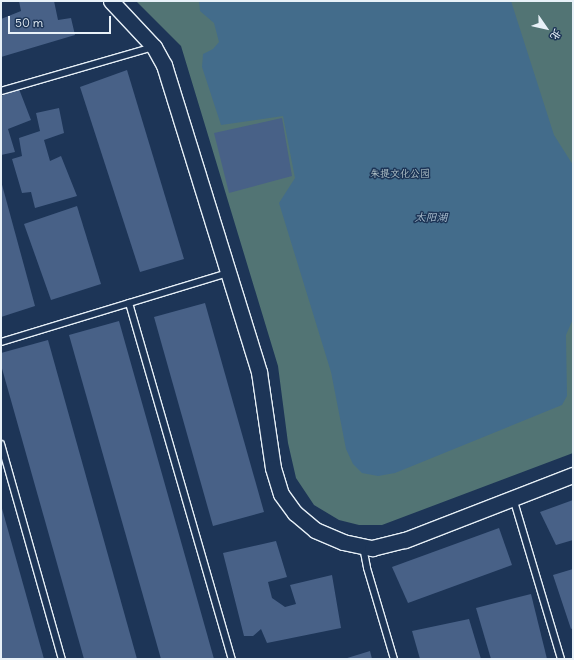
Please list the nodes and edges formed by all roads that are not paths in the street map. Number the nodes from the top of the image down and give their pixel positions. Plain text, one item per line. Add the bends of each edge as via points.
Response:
1 (111, 1) edge
2 (154, 47) junction
3 (1, 91) edge
4 (228, 273) junction
5 (129, 303) junction
6 (1, 342) edge
7 (1, 444) edge
8 (573, 475) edge
9 (513, 498) junction
10 (363, 547) junction
11 (62, 659) edge
12 (232, 659) edge
13 (394, 659) edge
14 (561, 659) edge

1 - 2 street
2 - 3 lane
2 - 4 street via 164,65
4 - 5 lane
4 - 10 street via 259,372 273,468 281,494 294,513 315,530
5 - 6 lane
5 - 12 lane
7 - 11 lane
8 - 9 street
9 - 10 street via 405,540 372,548
9 - 14 lane
10 - 13 lane

